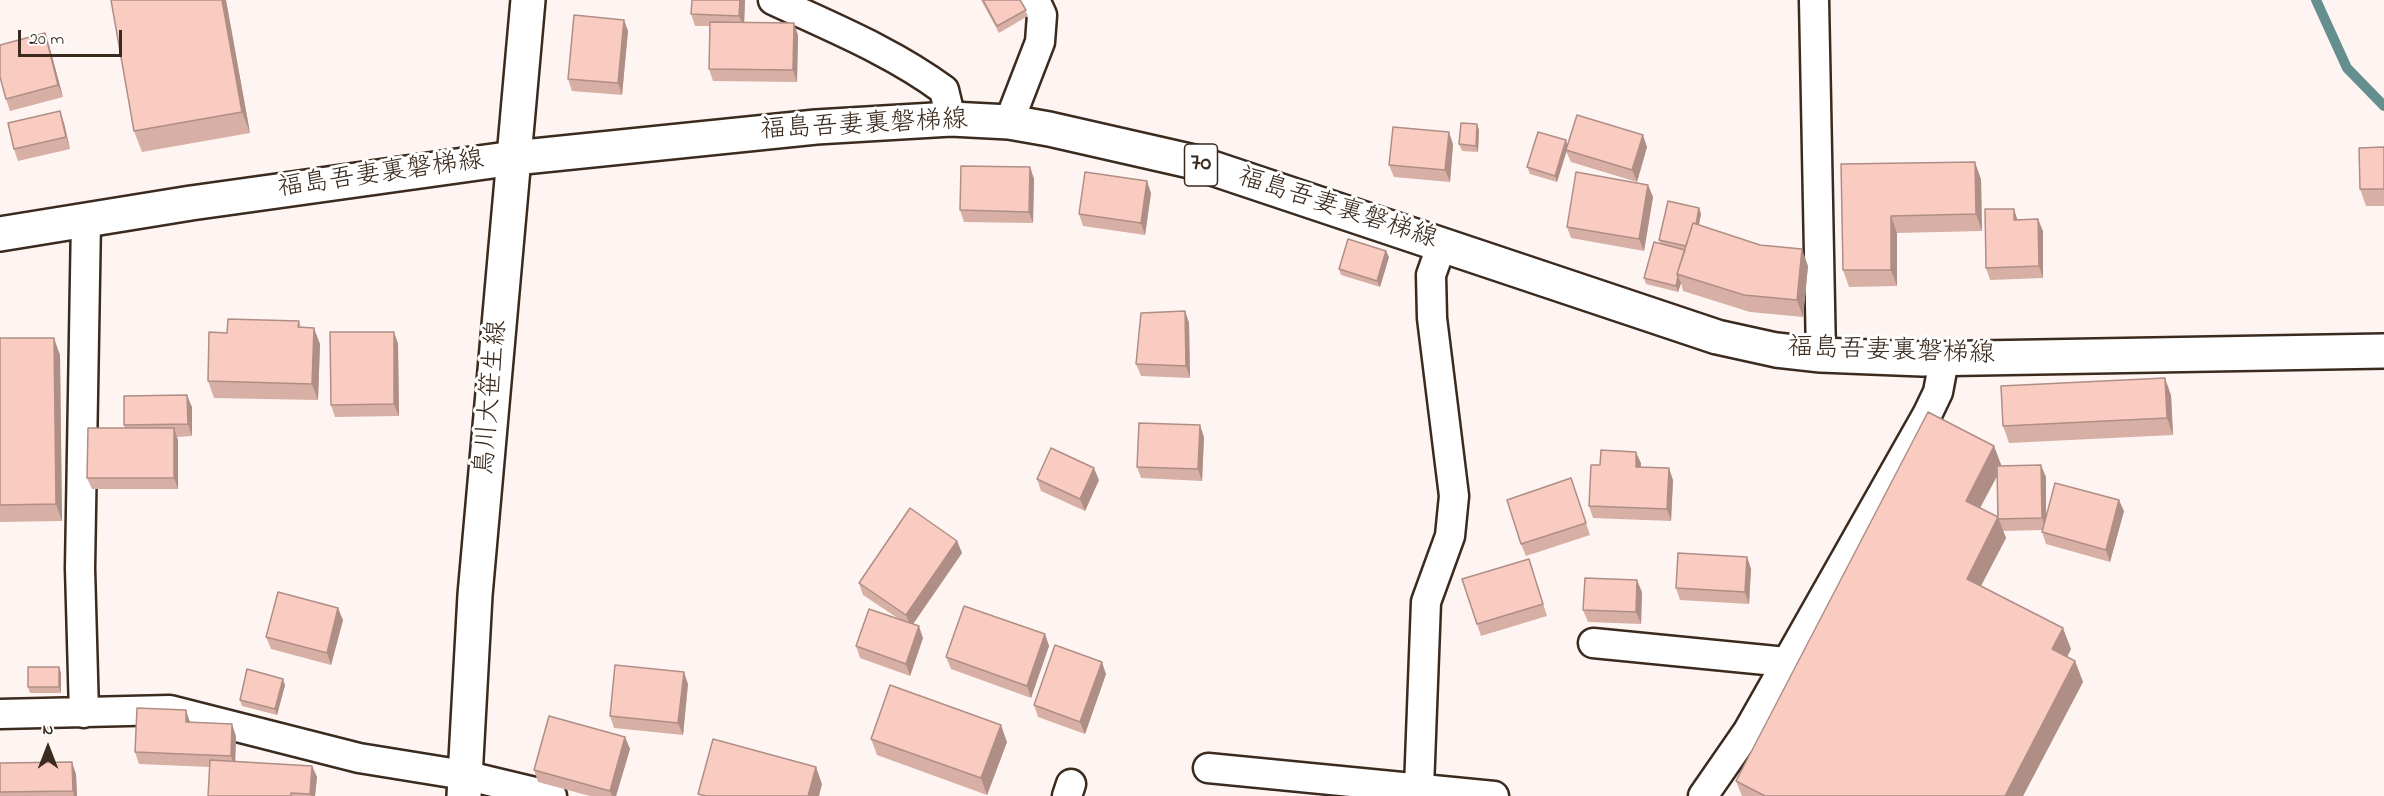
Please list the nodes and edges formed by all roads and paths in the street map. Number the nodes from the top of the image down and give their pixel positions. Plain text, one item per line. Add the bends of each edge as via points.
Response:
1 (528, 0) edge
2 (773, 0) edge
3 (1035, 0) edge
4 (1814, 0) edge
5 (951, 119) junction
6 (1010, 122) junction
7 (514, 158) junction
8 (86, 220) junction
9 (0, 234) edge
10 (1442, 244) junction
11 (2384, 351) edge
12 (1821, 355) junction
13 (1954, 359) junction
14 (1593, 643) dead end
15 (1786, 662) junction
16 (84, 713) junction
17 (0, 714) edge
18 (1208, 768) dead end
19 (464, 786) edge
20 (1288, 786) edge
21 (1419, 788) junction
22 (552, 796) edge
23 (1494, 796) edge
24 (1703, 796) edge

1 - 7 main road, 鳥川大笹生線
2 - 5 street via 921,73 944,90
3 - 6 street via 1042,15 1040,42
4 - 12 street
5 - 6 main road, 福島吾妻裏磐梯線 / 70
5 - 7 main road, 福島吾妻裏磐梯線 / 70 via 816,128
6 - 10 main road, 福島吾妻裏磐梯線 / 70 via 1194,162
7 - 8 main road, 福島吾妻裏磐梯線 / 70
7 - 19 main road, 鳥川大笹生線 via 476,595
8 - 9 main road, 福島吾妻裏磐梯線 / 70
8 - 16 street via 80,568
10 - 12 main road, 福島吾妻裏磐梯線 / 70 via 1717,337
10 - 21 street via 1431,276 1432,318 1454,496 1450,536 1426,602
11 - 13 main road, 福島吾妻裏磐梯線 / 70
12 - 13 main road, 福島吾妻裏磐梯線 / 70
13 - 15 street via 1944,360 1938,392 1927,415
14 - 15 street
15 - 24 street via 1748,731
16 - 17 street
16 - 19 street via 170,710
18 - 20 street
19 - 22 street
20 - 21 street
21 - 23 street

